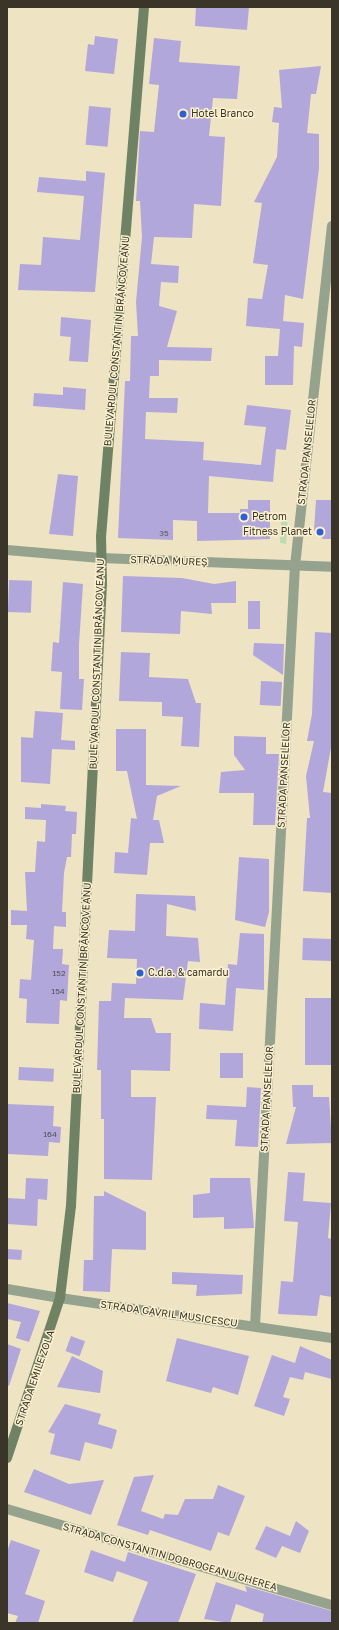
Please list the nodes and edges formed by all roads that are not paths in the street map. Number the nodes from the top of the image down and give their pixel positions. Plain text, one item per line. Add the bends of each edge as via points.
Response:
1 (144, 7) edge
2 (332, 226) edge
3 (7, 550) edge
4 (101, 558) junction
5 (295, 566) junction
6 (332, 567) edge
7 (7, 1289) edge
8 (60, 1298) junction
9 (255, 1326) junction
10 (332, 1338) edge
11 (7, 1458) edge
12 (7, 1509) edge
13 (332, 1605) edge

1 - 4 main road, BULEVARDUL CONSTANTIN BRÂNCOVEANU
2 - 5 street, STRADA PANSELELOR
3 - 4 street, STRADA MUREȘ
4 - 5 street, STRADA MUREȘ
4 - 8 main road, BULEVARDUL CONSTANTIN BRÂNCOVEANU via 71,1206
5 - 6 street, STRADA MUREȘ
5 - 9 street, STRADA PANSELELOR
7 - 8 street, STRADA GAVRIL MUSICESCU
8 - 9 street, STRADA GAVRIL MUSICESCU
8 - 11 main road, STRADA EMILE ZOLA
9 - 10 street, STRADA GAVRIL MUSICESCU
12 - 13 street, STRADA CONSTANTIN DOBROGEANU GHEREA

